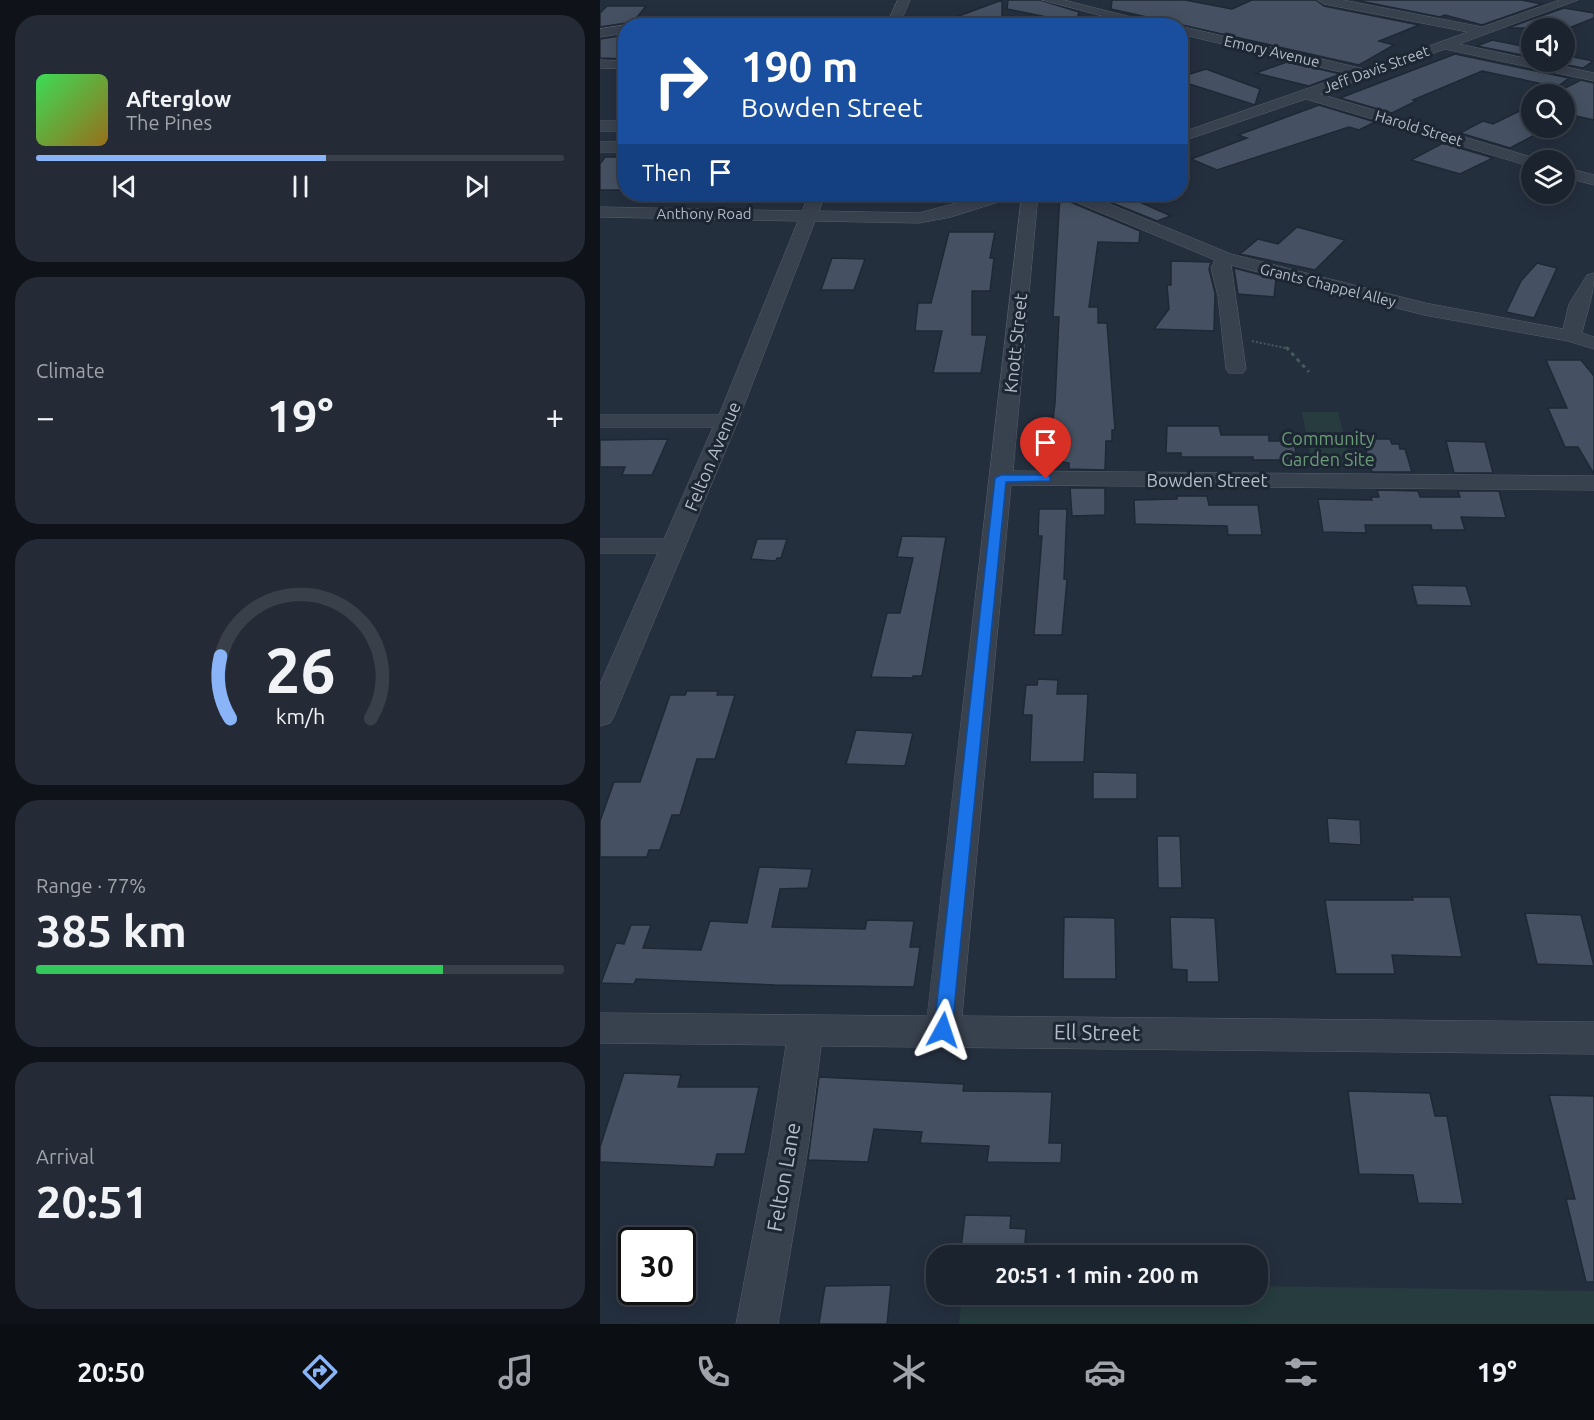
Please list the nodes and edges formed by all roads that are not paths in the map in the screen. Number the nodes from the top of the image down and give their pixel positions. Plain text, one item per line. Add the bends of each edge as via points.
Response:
1 (904, 0) edge
2 (1048, 0) edge
3 (1324, 0) edge
4 (1543, 0) edge
5 (1567, 2) edge
6 (896, 18) edge
7 (1126, 18) edge
8 (618, 30) edge
9 (1480, 31) junction
10 (1188, 32) edge
11 (600, 33) edge
12 (1443, 45) junction
13 (600, 64) edge
14 (618, 65) edge
15 (1364, 73) junction
16 (1594, 77) edge
17 (1306, 94) junction
18 (1188, 124) edge
19 (600, 126) edge
20 (618, 126) edge
21 (1205, 129) junction
22 (1188, 135) edge
23 (600, 147) edge
24 (618, 147) edge
25 (1521, 159) edge
26 (1575, 174) edge
27 (1592, 178) edge
28 (814, 201) edge
29 (983, 201) edge
30 (1029, 201) edge
31 (1089, 201) edge
32 (600, 212) edge
33 (808, 215) junction
34 (1225, 258) junction
35 (1594, 279) edge
36 (1571, 336) junction
37 (1594, 343) edge
38 (1236, 369) dead end
39 (727, 421) junction
40 (600, 422) edge
41 (1001, 478) junction
42 (1594, 483) edge
43 (600, 546) edge
44 (673, 546) junction
45 (600, 716) edge
46 (600, 1028) edge
47 (806, 1029) junction
48 (943, 1030) junction
49 (1594, 1038) edge
50 (757, 1324) edge

1 - 6 street
2 - 7 street
3 - 9 street
4 - 5 street
5 - 9 street, Jeff Davis Street
8 - 11 street
9 - 12 street, Jeff Davis Street
10 - 15 street, Emory Avenue
12 - 15 street, Jeff Davis Street
12 - 16 street
13 - 14 street
15 - 17 street, Jeff Davis Street
17 - 21 street, Jeff Davis Street
17 - 25 street, Harold Street
18 - 21 street
19 - 20 street
21 - 22 street, Jeff Davis Street
23 - 24 street
26 - 27 street
28 - 33 street, Felton Avenue
29 - 33 street via 919,218
30 - 41 street, Knott Street
31 - 34 street, Grants Chappel Alley
32 - 33 street, Anthony Road via 668,206
33 - 39 street, Felton Avenue
34 - 36 street, Grants Chappel Alley via 1424,309
34 - 38 street via 1220,268
35 - 36 street via 1579,304
36 - 37 street, Grants Chappel Alley
39 - 40 street
39 - 44 street, Felton Avenue
41 - 42 street, Bowden Street
41 - 48 street, Knott Street
43 - 44 street
44 - 45 street, Felton Avenue
46 - 47 street, Ell Street
47 - 48 street, Ell Street
47 - 50 street, Felton Lane
48 - 49 street, Ell Street

